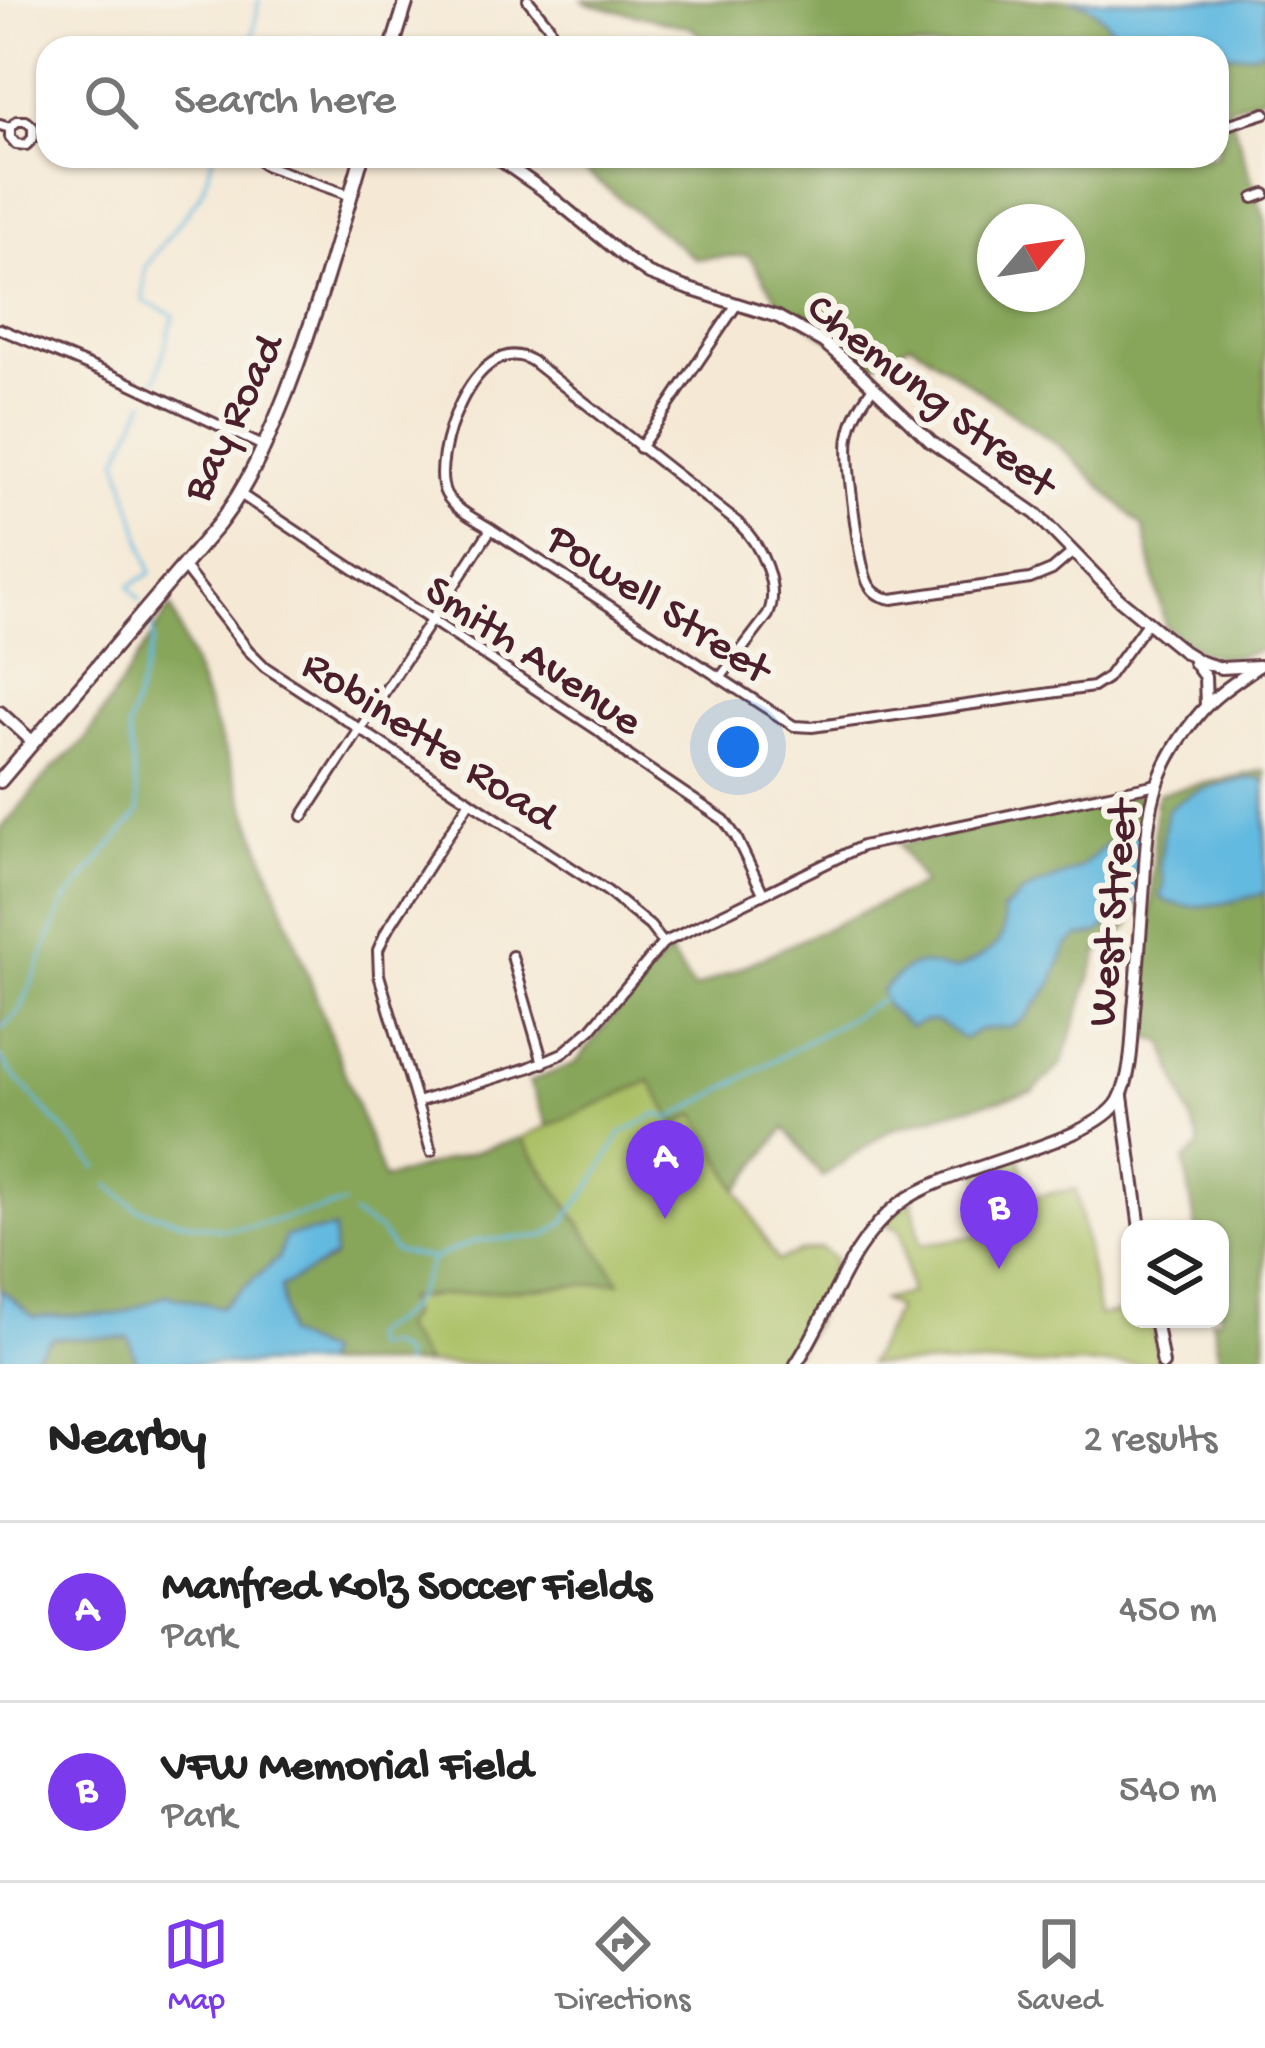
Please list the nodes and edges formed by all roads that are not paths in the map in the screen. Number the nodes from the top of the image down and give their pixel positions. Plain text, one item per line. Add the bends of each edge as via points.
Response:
1 (407, 0) edge
2 (528, 0) edge
3 (396, 36) edge
4 (554, 36) edge
5 (1265, 112) edge
6 (1229, 124) edge
7 (273, 168) edge
8 (359, 168) edge
9 (520, 168) edge
10 (1265, 194) edge
11 (351, 196) junction
12 (1254, 198) dead end
13 (737, 304) junction
14 (0, 329) edge
15 (874, 387) junction
16 (265, 447) junction
17 (640, 448) junction
18 (240, 494) junction
19 (491, 529) junction
20 (1073, 551) junction
21 (184, 566) junction
22 (431, 620) junction
23 (1147, 623) junction
24 (1183, 651) junction
25 (1262, 664) edge
26 (720, 677) junction
27 (1206, 706) junction
28 (0, 712) edge
29 (359, 730) junction
30 (33, 742) junction
31 (0, 781) edge
32 (1157, 784) junction
33 (470, 801) junction
34 (303, 816) dead end
35 (763, 893) junction
36 (663, 943) junction
37 (512, 956) dead end
38 (542, 1063) junction
39 (1122, 1093) junction
40 (417, 1102) junction
41 (1088, 1126) junction
42 (1124, 1130) junction
43 (431, 1151) dead end
44 (1138, 1220) edge
45 (1157, 1328) edge
46 (796, 1364) edge
47 (1163, 1364) edge

1 - 3 main road
2 - 4 street
5 - 6 street
7 - 11 street
8 - 11 main road, Bay Road
9 - 13 street, Chemung Street via 642,269
10 - 12 street
11 - 16 main road, Bay Road
13 - 15 street, Chemung Street via 800,328
13 - 17 street
14 - 16 street
15 - 20 street, Chemung Street via 931,442 1022,502
15 - 20 street via 851,423 847,454 873,591 892,599 1030,580
16 - 18 main road, Bay Road
17 - 19 street, Powell Street via 532,361 518,354 495,360 458,407 442,479 450,500
17 - 26 street via 747,531 769,577 770,610
18 - 21 main road, Bay Road
18 - 22 street, Smith Avenue
19 - 22 street
19 - 26 street, Powell Street
20 - 23 street, Chemung Street
21 - 29 street, Robinette Road via 256,658
21 - 30 main road, Bay Road
22 - 29 street
22 - 35 street, Smith Avenue via 724,820
23 - 24 street, Chemung Street
23 - 26 street, Powell Street via 1093,687 812,727 789,724
24 - 25 street, Chemung Street via 1215,667
24 - 27 street, Chemung Street via 1205,677
25 - 27 street, West Street
27 - 32 street, West Street
28 - 30 street
29 - 33 street, Robinette Road
29 - 34 street
30 - 31 main road, Bay Road
32 - 35 street via 870,843
32 - 39 street, West Street
33 - 36 street, Robinette Road via 614,896
33 - 40 street via 378,950
35 - 36 street
36 - 38 street via 582,1038
37 - 38 street
38 - 40 street
39 - 41 street, West Street
39 - 42 street
40 - 43 street
41 - 42 street, West Street
41 - 46 street, West Street via 949,1176 899,1204 859,1246
42 - 44 street
45 - 47 street

